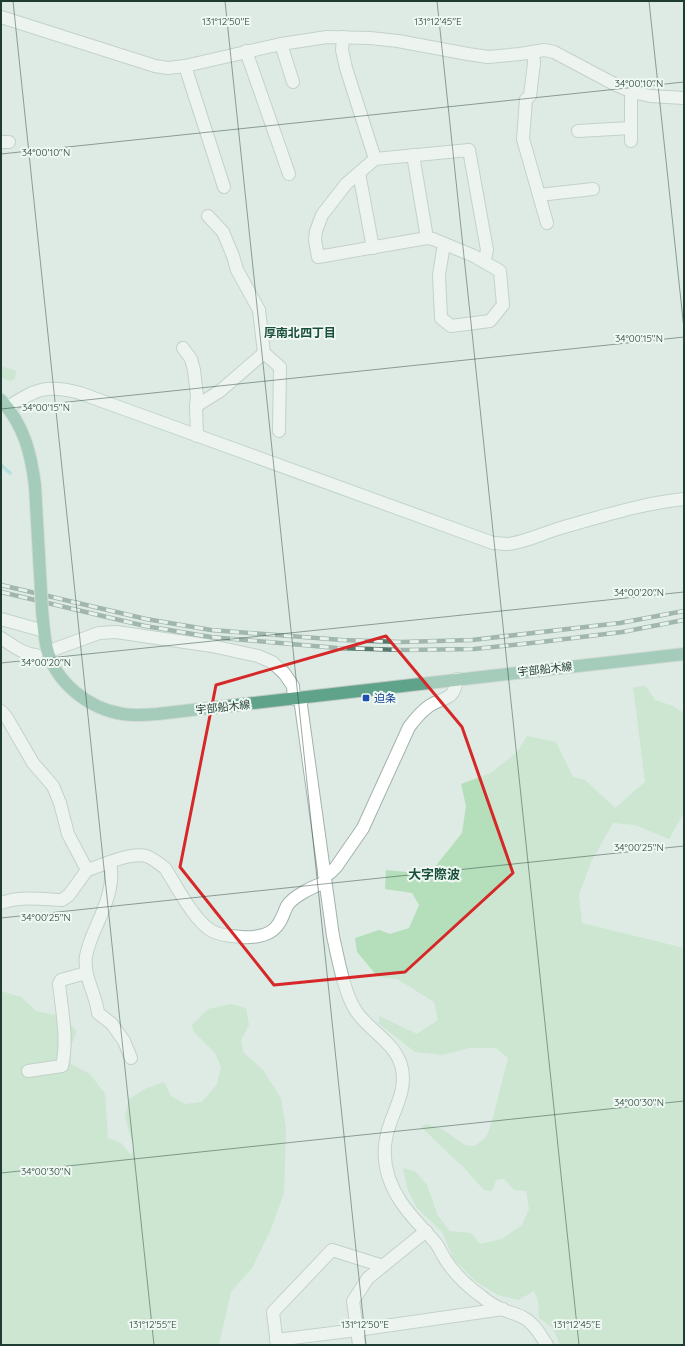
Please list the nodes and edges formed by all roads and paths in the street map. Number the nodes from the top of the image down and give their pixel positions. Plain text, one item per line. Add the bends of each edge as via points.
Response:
1 (1, 17) edge
2 (343, 37) junction
3 (281, 44) junction
4 (246, 51) junction
5 (532, 52) junction
6 (185, 66) junction
7 (293, 82) dead end
8 (633, 92) junction
9 (684, 98) edge
10 (631, 128) junction
11 (578, 131) dead end
12 (632, 141) dead end
13 (413, 155) junction
14 (375, 159) junction
15 (358, 173) junction
16 (290, 174) dead end
17 (224, 188) dead end
18 (593, 189) dead end
19 (539, 195) junction
20 (208, 216) dead end
21 (547, 223) dead end
22 (426, 238) junction
23 (444, 244) junction
24 (373, 248) junction
25 (484, 262) junction
26 (183, 348) dead end
27 (264, 353) junction
28 (4, 403) edge
29 (196, 406) junction
30 (279, 431) dead end
31 (197, 436) junction
32 (684, 499) edge
33 (1, 619) edge
34 (44, 631) junction
35 (1, 638) edge
36 (55, 649) dead end
37 (684, 654) edge
38 (36, 655) dead end
39 (457, 679) junction
40 (297, 699) junction
41 (1, 711) edge
42 (110, 862) junction
43 (87, 870) junction
44 (325, 879) junction
45 (1, 903) edge
46 (86, 973) junction
47 (131, 1058) dead end
48 (28, 1071) dead end
49 (426, 1231) junction
50 (383, 1266) junction
51 (503, 1310) junction
52 (357, 1330) junction
53 (276, 1342) edge
54 (359, 1345) edge
55 (547, 1345) edge

1 - 6 street via 155,66
2 - 3 street
2 - 5 street via 398,41 488,57
2 - 14 street via 342,50 346,68
3 - 4 street
3 - 7 street
4 - 6 street
4 - 16 street
5 - 8 street via 554,52
5 - 19 street via 534,63 530,96 526,99 522,139
6 - 17 street
8 - 9 street
8 - 10 street
10 - 11 street
10 - 12 street
13 - 14 street
13 - 22 street
13 - 25 street via 469,150 487,250
14 - 15 street
15 - 24 street
15 - 24 street via 322,215 315,240 318,257
18 - 19 street
19 - 21 street
20 - 27 street via 223,232 237,270 258,310
22 - 23 street
22 - 24 street
23 - 25 street
23 - 25 street via 439,275 440,318 451,326 490,321 503,305 500,271
26 - 29 street via 191,359 194,370
27 - 29 street via 220,391
27 - 30 street via 280,367
28 - 31 street via 45,389 64,389
28 - 34 main road, 宇部船木線, bridge via 25,437 32,461
29 - 31 street
31 - 32 street via 493,543 519,542 558,528 630,509
33 - 34 street
34 - 40 main road, 宇部船木線 via 47,650 65,682 88,702 122,714 157,714
35 - 38 street via 29,654
36 - 40 street via 99,633 116,632 243,652 272,662 293,686
37 - 39 main road, 宇部船木線
39 - 40 main road, 宇部船木線
39 - 44 street via 456,689 448,698 430,705 409,727 363,828
40 - 44 street
41 - 43 street via 33,762 53,786 68,834
42 - 43 street
42 - 44 street via 146,856 165,868 201,924 221,935 246,938 262,936 273,931 293,900
42 - 46 street via 112,879 101,918 88,948
43 - 45 street via 69,895 62,900 30,898
44 - 49 street via 333,936 351,1002 357,1012 392,1048 401,1064 403,1087 385,1141 384,1153 392,1184 400,1202
46 - 47 street via 98,1013 112,1024 124,1041
46 - 48 street via 62,980 59,984 65,1053 62,1066
49 - 50 street
49 - 51 street via 457,1274 481,1296
50 - 52 street via 368,1278 353,1301
50 - 53 street via 332,1250 273,1312
51 - 52 street
51 - 55 street via 525,1318
52 - 53 street
52 - 54 street

